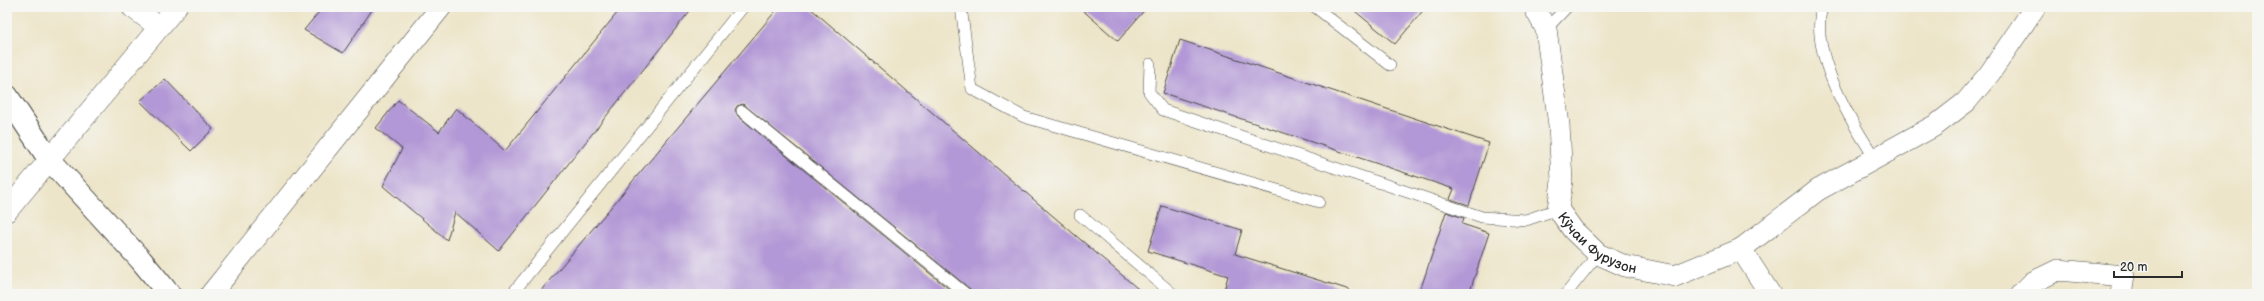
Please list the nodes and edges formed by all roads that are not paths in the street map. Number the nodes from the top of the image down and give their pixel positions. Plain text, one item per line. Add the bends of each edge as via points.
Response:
1 (132, 7) edge
2 (176, 7) edge
3 (441, 7) edge
4 (744, 7) edge
5 (961, 7) edge
6 (1315, 7) edge
7 (1534, 7) edge
8 (1567, 7) edge
9 (1822, 7) edge
10 (2035, 7) edge
11 (159, 27) junction
12 (1546, 29) junction
13 (1150, 64) dead end
14 (1390, 66) dead end
15 (7, 96) edge
16 (742, 111) dead end
17 (1875, 158) junction
18 (49, 159) junction
19 (1319, 202) dead end
20 (1558, 209) junction
21 (7, 211) edge
22 (1080, 215) dead end
23 (1741, 250) junction
24 (1598, 254) junction
25 (2122, 285) edge
26 (169, 294) edge
27 (211, 294) edge
28 (512, 294) edge
29 (966, 294) edge
30 (1173, 294) edge
31 (1566, 294) edge
32 (1770, 294) edge
33 (2021, 294) edge

1 - 11 street
2 - 11 street
3 - 27 street
4 - 28 lane
5 - 19 lane via 972,88 1024,117
6 - 14 lane
7 - 12 street, Кӯчаи Фурузон
8 - 12 lane
9 - 17 lane via 1818,32 1835,87 1858,133
10 - 17 street, Кӯчаи Фурузон via 1990,73 1966,102 1936,125
11 - 18 street
12 - 20 street, Кӯчаи Фурузон via 1559,125 1562,181
13 - 20 lane via 1149,92 1163,110 1482,217 1526,220
15 - 18 street
16 - 29 lane
17 - 23 street, Кӯчаи Фурузон via 1818,190
18 - 21 street
18 - 26 street
20 - 24 street, Кӯчаи Фурузон via 1573,230
22 - 30 lane
23 - 24 street, Кӯчаи Фурузон via 1675,276 1625,266
23 - 32 street
24 - 31 lane
25 - 33 street via 2058,270 2033,282

